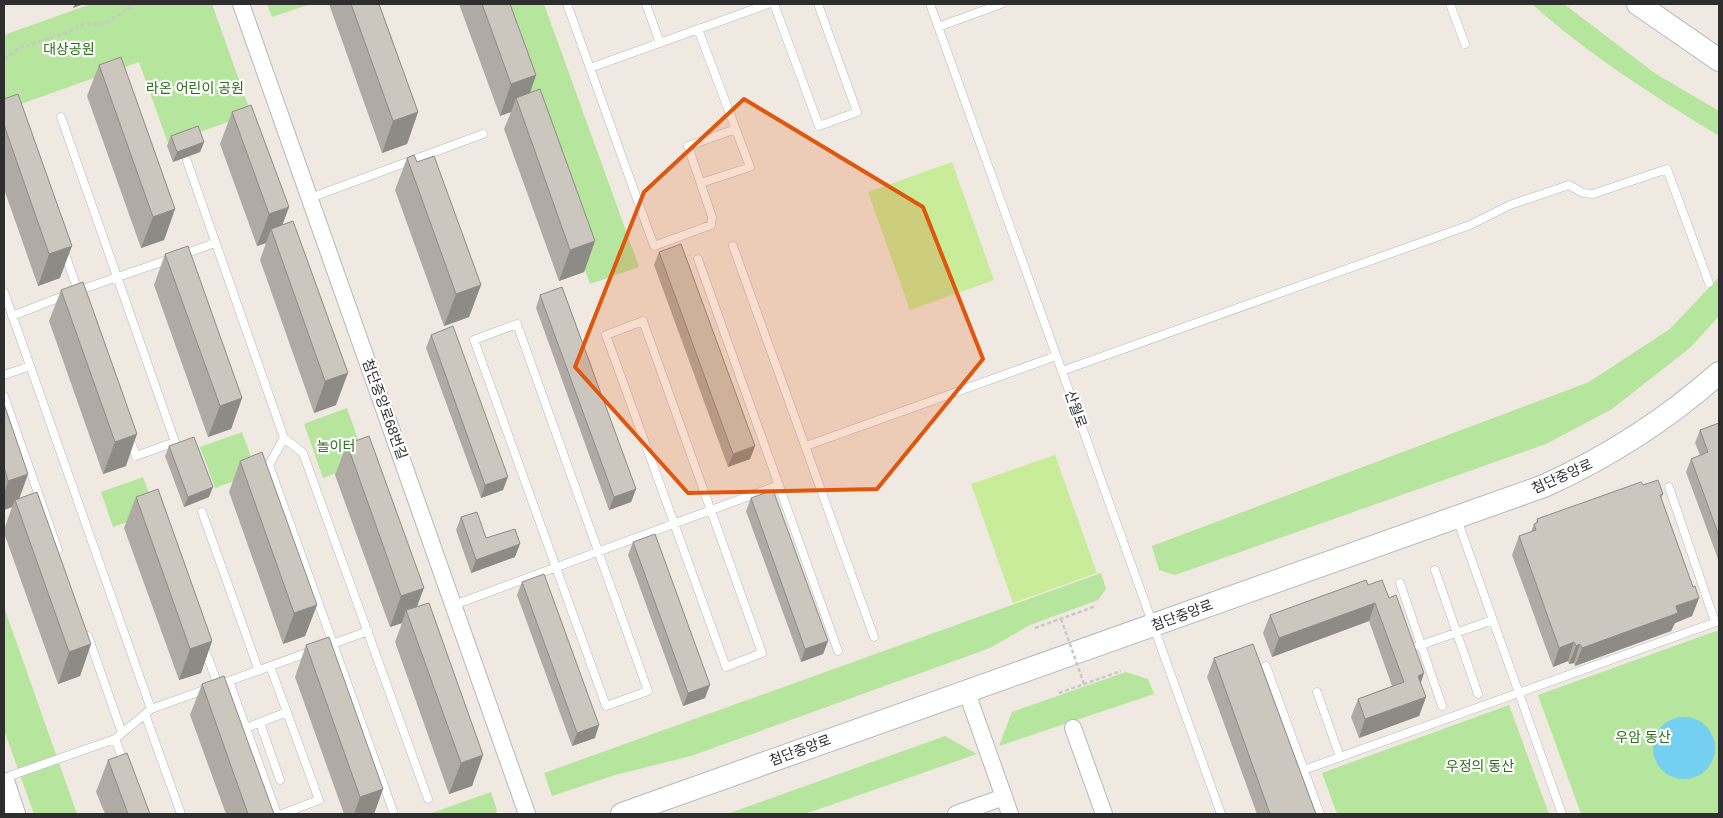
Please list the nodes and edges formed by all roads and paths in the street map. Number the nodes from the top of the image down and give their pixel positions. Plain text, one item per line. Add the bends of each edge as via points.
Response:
1 (136, 4) edge
2 (159, 4) edge
3 (172, 4) edge
4 (241, 4) edge
5 (567, 4) edge
6 (646, 4) edge
7 (768, 4) edge
8 (774, 4) edge
9 (818, 4) edge
10 (930, 4) edge
11 (1001, 4) edge
12 (1450, 4) edge
13 (1638, 4) edge
14 (938, 27) junction
15 (698, 29) junction
16 (660, 43) junction
17 (1465, 44) dead end
18 (4, 59) edge
19 (1719, 60) edge
20 (590, 68) junction
21 (61, 117) dead end
22 (736, 129) junction
23 (483, 134) dead end
24 (186, 161) edge
25 (701, 183) junction
26 (310, 198) junction
27 (215, 243) junction
28 (61, 244) edge
29 (733, 246) dead end
30 (698, 258) dead end
31 (116, 278) junction
32 (1709, 283) dead end
33 (78, 291) junction
34 (4, 292) edge
35 (81, 300) edge
36 (12, 316) junction
37 (1056, 356) junction
38 (30, 366) junction
39 (1062, 371) junction
40 (1719, 373) edge
41 (4, 375) edge
42 (4, 396) edge
43 (126, 428) edge
44 (284, 438) junction
45 (806, 446) junction
46 (779, 485) junction
47 (1669, 487) dead end
48 (711, 510) junction
49 (202, 512) dead end
50 (1456, 517) junction
51 (674, 524) junction
52 (598, 552) junction
53 (60, 555) edge
54 (556, 568) junction
55 (1435, 570) dead end
56 (1400, 583) dead end
57 (454, 605) junction
58 (1096, 606) dead end
59 (1061, 619) junction
60 (1493, 620) junction
61 (1717, 622) edge
62 (1153, 625) junction
63 (1035, 628) dead end
64 (86, 630) edge
65 (368, 631) junction
66 (1457, 633) junction
67 (874, 637) dead end
68 (201, 639) edge
69 (333, 644) junction
70 (1421, 645) junction
71 (1410, 650) edge
72 (838, 652) dead end
73 (270, 666) junction
74 (1266, 666) dead end
75 (258, 671) junction
76 (1121, 671) dead end
77 (229, 681) junction
78 (1084, 684) junction
79 (218, 685) junction
80 (966, 690) junction
81 (1317, 692) dead end
82 (1059, 693) dead end
83 (1518, 693) junction
84 (1478, 694) dead end
85 (1442, 706) dead end
86 (148, 712) junction
87 (287, 712) junction
88 (260, 723) junction
89 (246, 728) junction
90 (1073, 728) dead end
91 (122, 733) junction
92 (115, 739) junction
93 (1340, 757) junction
94 (1304, 770) junction
95 (127, 772) edge
96 (4, 778) edge
97 (280, 780) dead end
98 (4, 784) edge
99 (1004, 797) junction
100 (428, 799) dead end
101 (393, 811) dead end
102 (14, 814) edge
103 (181, 814) edge
104 (277, 814) edge
105 (282, 814) edge
106 (528, 814) edge
107 (622, 814) edge
108 (956, 814) edge
109 (1010, 814) edge
110 (1104, 814) edge
111 (1221, 814) edge
112 (1320, 814) edge
113 (1562, 814) edge

1 - 18 path via 104,24 83,24 20,48
2 - 3 path
4 - 26 street, 첨단중앙로68번길
5 - 20 lane
6 - 16 lane
7 - 15 lane
8 - 9 lane via 819,126 857,112
10 - 14 lane, 산월로
11 - 14 lane
12 - 17 lane
13 - 19 street
14 - 37 lane, 산월로
15 - 16 lane
15 - 22 lane
16 - 20 lane
20 - 25 lane via 654,246 711,225 712,217
21 - 31 lane
22 - 25 lane via 688,146
22 - 25 lane via 750,166
23 - 26 lane
24 - 27 lane
26 - 57 street, 첨단중앙로68번길
27 - 31 lane
27 - 44 lane
28 - 33 lane
29 - 45 lane
30 - 46 lane
31 - 33 lane
31 - 43 lane via 175,442 136,456
32 - 39 lane via 1667,169 1593,194 1583,193 1569,184 1510,205 1470,225
33 - 35 lane
33 - 36 lane
34 - 36 lane
36 - 38 lane
37 - 39 lane, 산월로
37 - 45 lane
38 - 41 lane
38 - 86 lane
39 - 62 lane, 산월로
40 - 50 street, 첨단중앙로 via 1638,437 1588,466 1544,486
42 - 53 lane
44 - 65 lane via 303,453
44 - 69 lane via 269,465
45 - 67 lane
46 - 48 lane
46 - 72 lane
47 - 61 lane
48 - 51 lane
48 - 51 lane via 762,653 726,667
48 - 51 lane via 643,321 606,335
49 - 75 lane
50 - 60 lane
50 - 62 street, 첨단중앙로
51 - 52 lane
52 - 54 lane
52 - 54 lane via 648,691 606,706
52 - 54 lane via 517,324 474,340
54 - 57 lane
55 - 66 lane
56 - 70 lane
57 - 106 street, 첨단중앙로68번길
58 - 59 path
59 - 63 path
59 - 78 path, bridge
60 - 66 lane
60 - 83 lane
61 - 83 lane
62 - 80 street, 첨단중앙로
62 - 111 lane, 산월로
64 - 91 lane
65 - 69 lane
65 - 100 lane
66 - 70 lane
66 - 84 lane
68 - 79 lane
69 - 73 lane
69 - 101 lane
70 - 71 lane
70 - 85 lane
73 - 75 lane
73 - 87 lane
74 - 94 lane
75 - 77 lane
76 - 78 path
77 - 79 lane
77 - 89 lane
78 - 82 path
79 - 86 lane
80 - 99 street
80 - 107 street, 첨단중앙로
81 - 93 lane
83 - 93 lane
83 - 113 lane
86 - 91 lane
86 - 103 lane
87 - 88 lane
87 - 105 lane via 319,800
88 - 89 lane
88 - 97 lane
89 - 104 lane
90 - 110 street
91 - 92 lane
92 - 95 lane
92 - 96 lane
93 - 94 lane
94 - 112 lane
98 - 102 street
99 - 108 street
99 - 109 street

